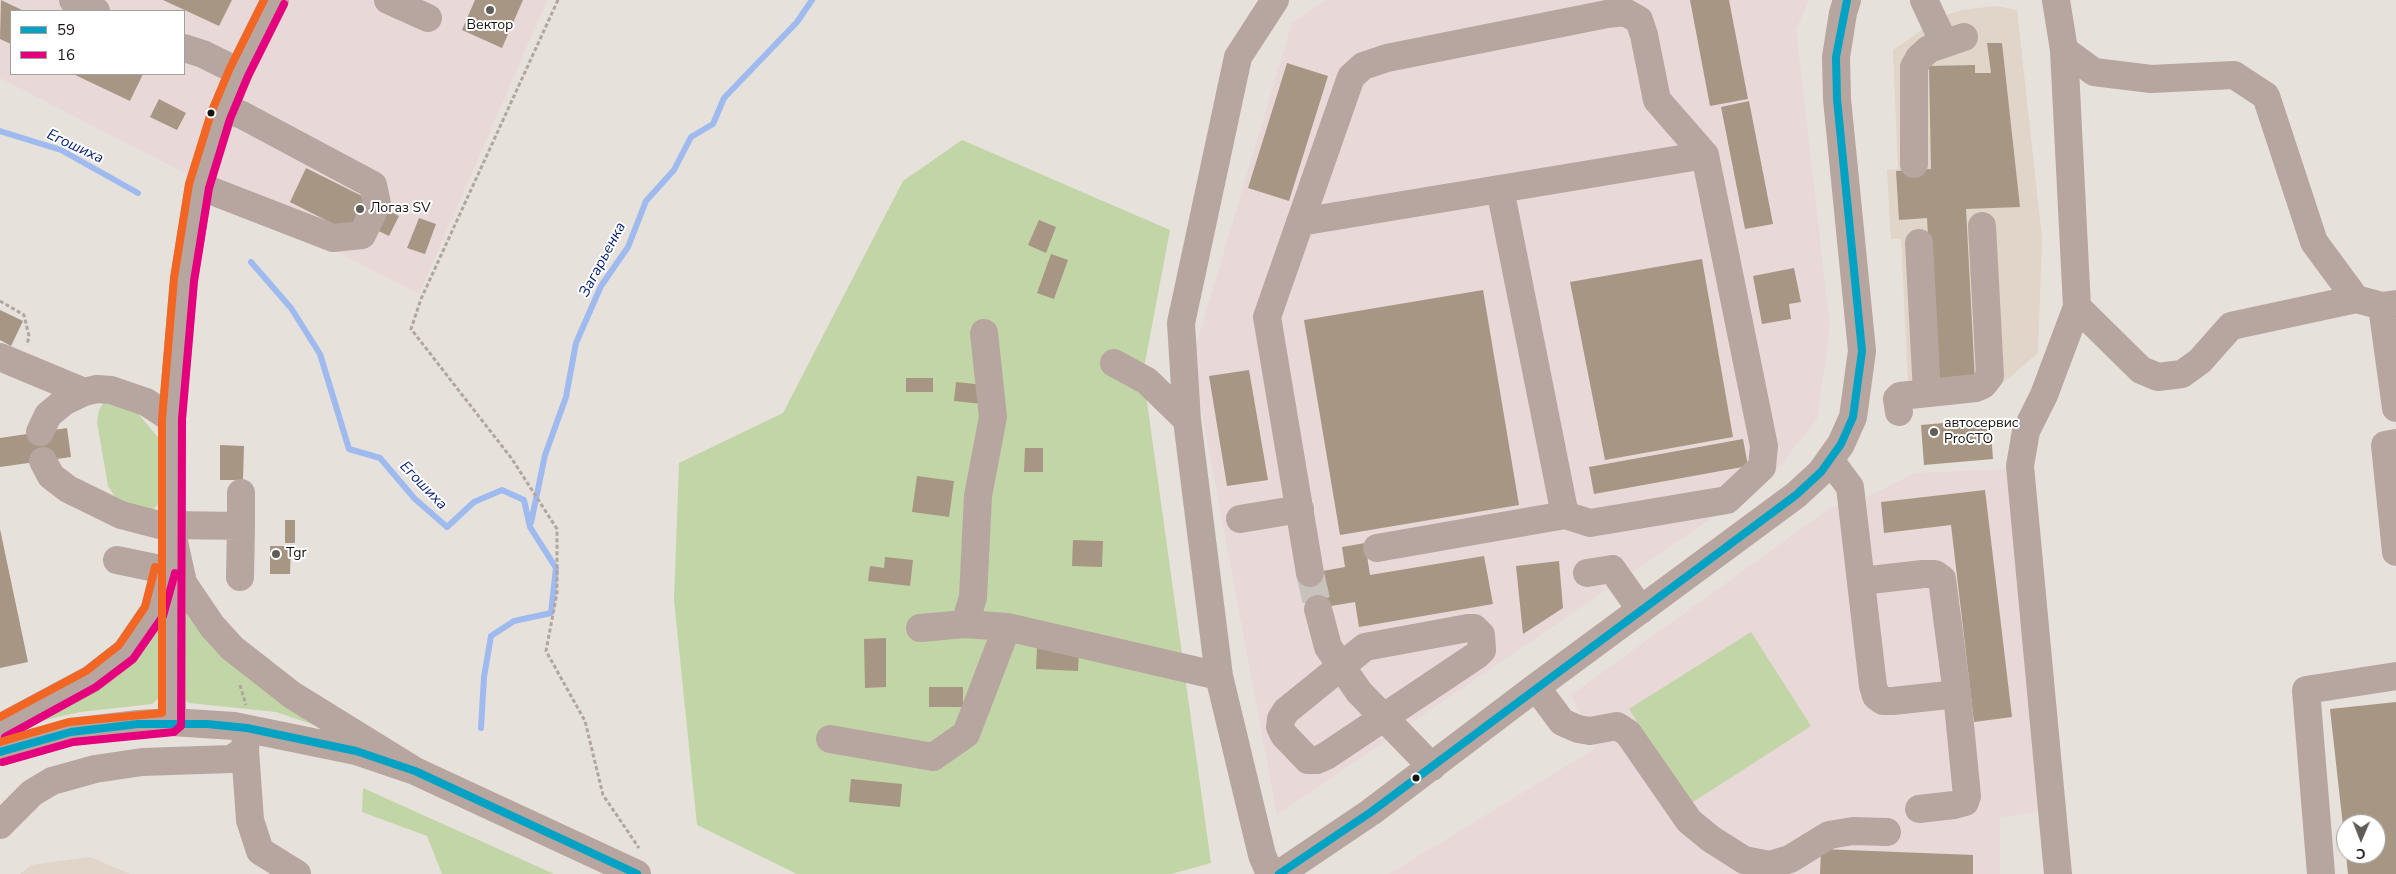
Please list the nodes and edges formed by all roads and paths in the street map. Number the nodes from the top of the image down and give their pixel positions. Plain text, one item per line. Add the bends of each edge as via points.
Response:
1 (73, 0) edge
2 (275, 0) edge
3 (388, 0) edge
4 (558, 0) edge
5 (1274, 0) edge
6 (1848, 0) edge
7 (1924, 0) edge
8 (2056, 0) edge
9 (94, 10) edge
10 (428, 18) dead end
11 (185, 48) edge
12 (2064, 50) junction
13 (239, 72) junction
14 (224, 108) junction
15 (1705, 155) junction
16 (1914, 164) dead end
17 (199, 186) junction
18 (1500, 189) junction
19 (1300, 222) junction
20 (1982, 226) dead end
21 (1918, 243) dead end
22 (2356, 299) junction
23 (0, 302) edge
24 (2389, 305) edge
25 (2077, 307) junction
26 (984, 334) dead end
27 (10, 361) edge
28 (1114, 363) dead end
29 (84, 392) junction
30 (1932, 400) junction
31 (2396, 408) edge
32 (1853, 417) junction
33 (172, 419) junction
34 (1187, 420) junction
35 (40, 432) dead end
36 (2392, 438) edge
37 (1830, 460) junction
38 (43, 461) dead end
39 (241, 493) dead end
40 (1300, 509) junction
41 (1565, 515) junction
42 (1240, 519) dead end
43 (171, 526) junction
44 (240, 526) junction
45 (1377, 548) dead end
46 (2396, 552) edge
47 (117, 560) dead end
48 (165, 570) junction
49 (1310, 573) tunnel mouth
50 (1588, 573) dead end
51 (240, 577) dead end
52 (1860, 581) junction
53 (1318, 609) tunnel mouth
54 (1641, 610) junction
55 (965, 624) junction
56 (920, 628) dead end
57 (1007, 628) junction
58 (1341, 665) junction
59 (1219, 676) junction
60 (2396, 676) edge
61 (1536, 687) junction
62 (1957, 694) junction
63 (1383, 718) junction
64 (172, 722) junction
65 (0, 728) edge
66 (246, 739) junction
67 (830, 739) dead end
68 (0, 752) edge
69 (1432, 767) junction
70 (415, 771) junction
71 (1919, 809) dead end
72 (0, 825) edge
73 (1888, 832) dead end
74 (638, 861) edge
75 (297, 874) edge
76 (1270, 874) edge
77 (1279, 874) edge
78 (2058, 874) edge
79 (2321, 874) edge

1 - 9 street
2 - 13 main road
3 - 10 street
4 - 74 path via 421,299 411,328 512,459 556,529 557,593 546,651 585,720 603,795
5 - 34 street via 1238,57 1181,323
6 - 32 street via 1836,57 1862,351
7 - 16 street via 1954,40 1923,53 1914,67
8 - 12 street
11 - 13 street
12 - 22 street via 2094,72 2151,79 2234,75 2266,96 2314,242
12 - 25 street
13 - 14 main road
14 - 17 main road
14 - 17 street via 373,185 376,204 362,235 333,238
15 - 18 street
15 - 19 street via 1657,100 1639,20 1625,12 1606,14 1387,58 1363,66 1351,77
15 - 41 street via 1764,446 1762,467 1727,500 1590,523
17 - 33 main road via 184,280
18 - 19 street
18 - 41 street
19 - 40 street via 1267,317
20 - 30 street via 1990,376 1976,388
21 - 30 street
22 - 24 street
22 - 25 street via 2231,326 2200,361 2182,374 2158,377 2141,370
23 - 27 path via 24,315 29,336
24 - 31 street
25 - 78 street via 2044,395 2026,430 2020,466
26 - 55 street via 993,417 978,496 974,596
27 - 29 street
28 - 34 street via 1147,381
29 - 33 street via 97,389 120,393 146,402
29 - 35 street via 65,401 48,415
30 - 32 street via 1899,412
32 - 37 street
33 - 43 main road
34 - 59 street
36 - 46 street
37 - 52 street via 1850,487
37 - 54 street via 1796,495
38 - 43 street via 51,476 68,489 121,515
39 - 44 street
40 - 42 street
40 - 49 street
41 - 45 street
43 - 44 street
43 - 48 main road
43 - 64 main road
43 - 70 street via 183,583 212,626 232,648 292,695
44 - 51 street
47 - 48 street
48 - 65 main road via 154,611 126,652 91,678
50 - 54 street via 1612,569
52 - 62 street via 1876,696 1883,701 1893,701
52 - 62 street via 1923,574 1935,574 1942,579
53 - 58 street via 1328,647
54 - 61 street
55 - 56 street
55 - 57 street
57 - 59 street
57 - 67 street via 966,734 933,757
58 - 63 street via 1359,692
58 - 63 street via 1286,711 1280,727 1284,735 1308,760 1317,760
58 - 63 street via 1365,647 1380,643 1468,628 1479,631 1482,650 1477,655
59 - 76 street via 1262,855
60 - 79 street via 2306,690
61 - 69 street
61 - 73 street via 1562,722 1590,731 1617,726 1628,733 1689,821 1744,860 1770,865 1790,859 1829,835 1853,831
62 - 71 street via 1968,796 1965,802 1954,805
63 - 69 street
64 - 66 street
64 - 68 main road via 71,732
66 - 70 street via 356,751
66 - 72 street via 232,759 142,762 95,769 52,781 32,794
66 - 75 street via 250,820 260,851
69 - 77 street
70 - 74 street

